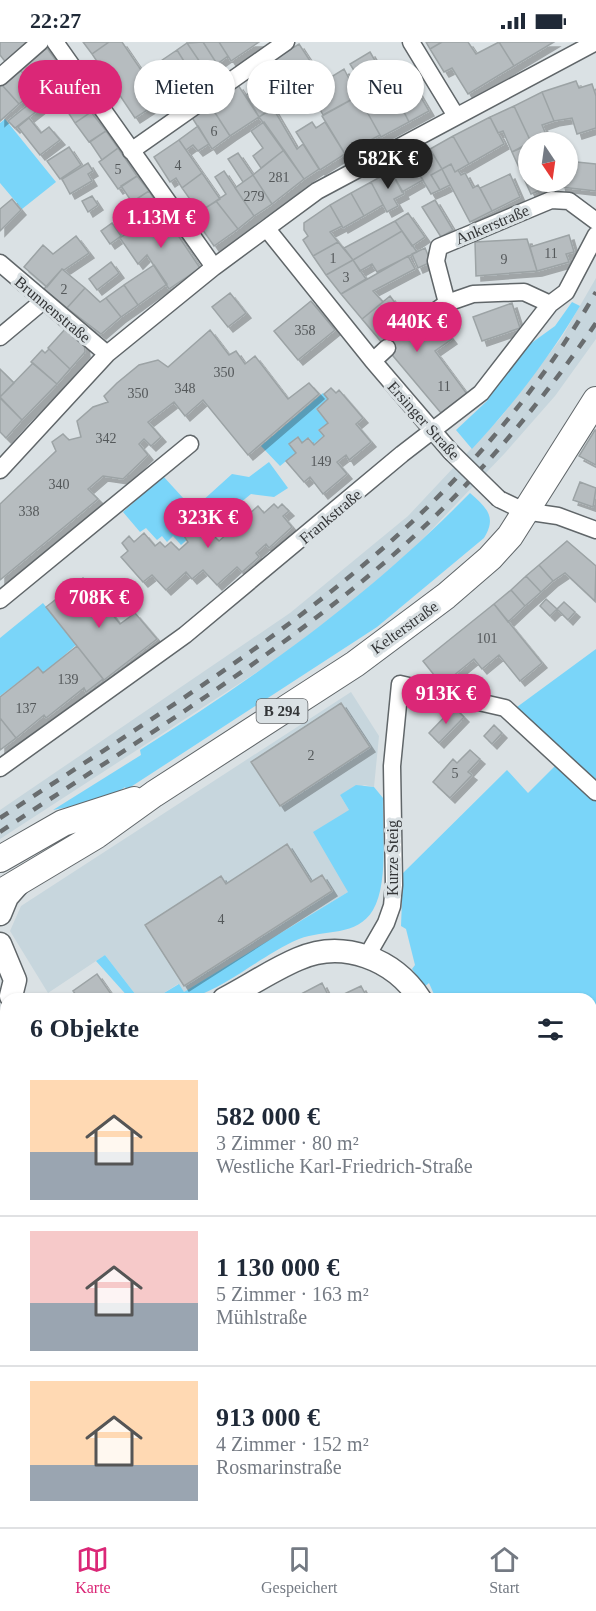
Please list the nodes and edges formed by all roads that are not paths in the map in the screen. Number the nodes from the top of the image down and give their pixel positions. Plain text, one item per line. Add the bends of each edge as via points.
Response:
1 (40, 42) edge
2 (55, 42) edge
3 (286, 42) edge
4 (411, 42) edge
5 (596, 42) edge
6 (0, 78) edge
7 (456, 116) junction
8 (131, 151) junction
9 (596, 221) edge
10 (267, 229) junction
11 (596, 235) edge
12 (0, 264) edge
13 (214, 267) junction
14 (43, 301) junction
15 (447, 303) junction
16 (550, 304) junction
17 (413, 327) tunnel mouth
18 (0, 337) edge
19 (387, 348) tunnel mouth
20 (107, 354) junction
21 (373, 361) junction
22 (596, 400) edge
23 (433, 431) junction
24 (190, 444) dead end
25 (0, 470) edge
26 (524, 511) junction
27 (596, 530) edge
28 (0, 600) edge
29 (0, 768) edge
30 (596, 792) edge
31 (154, 794) junction
32 (0, 859) edge
33 (11, 887) edge
34 (0, 914) edge
35 (0, 945) edge
36 (367, 956) junction
37 (8, 993) edge
38 (235, 993) edge
39 (415, 993) edge

1 - 6 street
2 - 8 street
3 - 8 street
4 - 7 street
5 - 7 street
7 - 10 street via 317,191
8 - 13 street
9 - 15 street, Ankerstraße via 569,201 551,200 439,246 436,261
10 - 13 street
10 - 21 street, Ersinger Straße
11 - 16 street via 566,292
12 - 14 street, Brunnenstraße
13 - 20 street
14 - 18 street
14 - 20 street, Brunnenstraße
15 - 16 street via 473,294 524,292
15 - 17 street
16 - 23 street, Frankstraße via 481,393
19 - 21 street
20 - 25 street
21 - 23 street, Ersinger Straße
22 - 26 main road, Kelterstraße / B 294
23 - 26 street, Ersinger Straße, bridge via 500,499
23 - 29 street, Frankstraße via 185,634
24 - 28 street
26 - 27 street, Ersinger Straße via 558,516
26 - 31 main road, Kelterstraße / B 294 via 510,536 490,558 415,620 355,664
30 - 36 street, Kurze Steig via 505,708 400,684 392,766 392,906
31 - 32 main road, Kelterstraße / B 294 via 63,823
31 - 33 main road, Kelterstraße / B 294 via 97,835
33 - 34 main road
35 - 37 main road via 15,980
36 - 38 main road via 338,951 314,953
36 - 39 main road via 396,972

